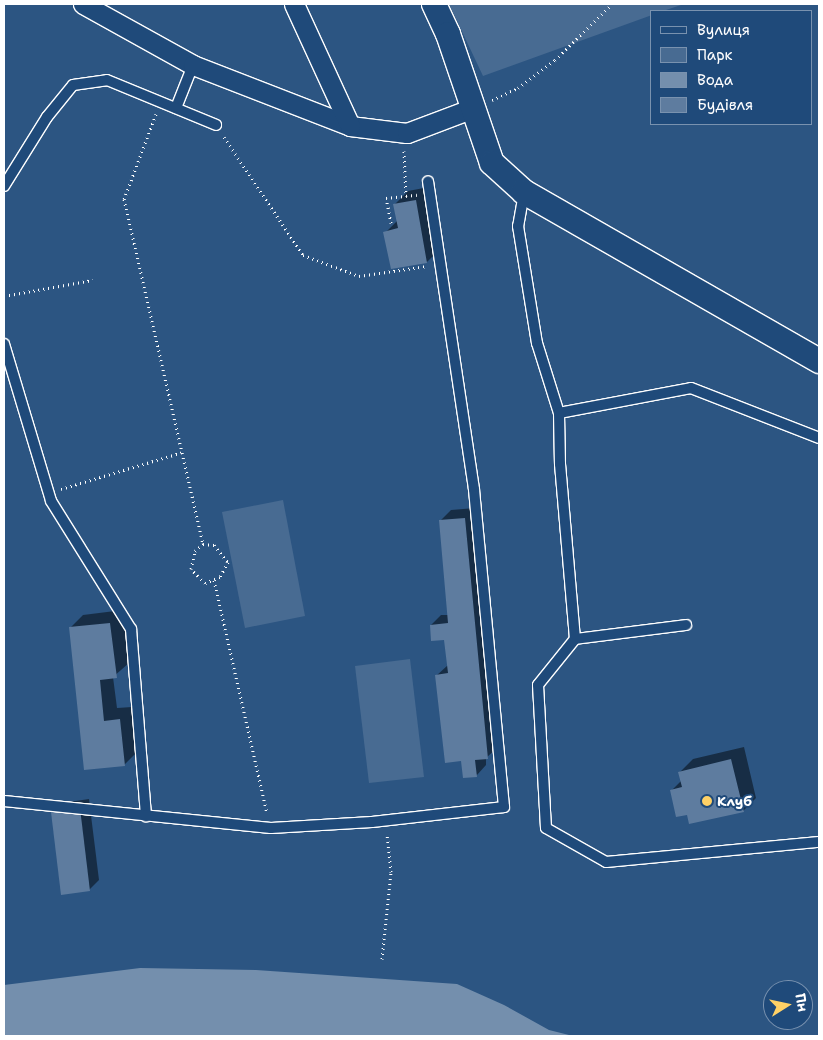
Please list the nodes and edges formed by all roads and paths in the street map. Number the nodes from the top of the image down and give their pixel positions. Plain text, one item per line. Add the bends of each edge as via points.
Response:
1 (83, 4) edge
2 (294, 4) edge
3 (434, 4) edge
4 (612, 4) edge
5 (193, 65) junction
6 (161, 102) junction
7 (176, 108) junction
8 (473, 108) junction
9 (216, 125) joint
10 (350, 126) junction
11 (408, 133) junction
12 (9, 167) edge
13 (428, 181) dead end
14 (4, 186) edge
15 (524, 192) junction
16 (430, 193) junction
17 (406, 196) junction
18 (390, 223) dead end
19 (440, 264) junction
20 (93, 280) dead end
21 (4, 296) edge
22 (4, 344) edge
23 (819, 361) edge
24 (558, 412) junction
25 (819, 438) edge
26 (183, 452) junction
27 (51, 501) junction
28 (203, 544) junction
29 (214, 580) junction
30 (686, 625) dead end
31 (575, 638) junction
32 (4, 801) edge
33 (146, 816) junction
34 (386, 821) junction
35 (271, 828) junction
36 (819, 842) edge
37 (382, 959) dead end

1 - 5 street
2 - 10 street
3 - 8 street
4 - 8 path via 556,60 518,88
5 - 7 lane
5 - 10 street
6 - 7 lane
6 - 12 lane via 107,80 73,85
6 - 26 path via 124,199
7 - 9 lane
8 - 11 street
8 - 15 street via 492,162
9 - 19 path via 304,256 359,276
10 - 11 street
11 - 17 path via 402,160
12 - 14 lane
13 - 16 lane
15 - 23 street
15 - 24 lane via 518,226 537,343
16 - 17 path
16 - 19 lane
17 - 18 path via 386,198
19 - 34 lane via 474,489 504,807
20 - 21 path
22 - 27 lane
24 - 25 lane via 691,388
24 - 31 lane
26 - 27 path via 62,488
26 - 28 path
27 - 33 lane via 131,629
28 - 29 path via 214,545 228,562 220,577
28 - 29 path via 195,552 191,569 205,583
29 - 35 path
30 - 31 lane
31 - 36 lane via 538,685 546,828 606,862
32 - 33 lane
33 - 35 lane
34 - 35 lane
34 - 37 path via 391,872

